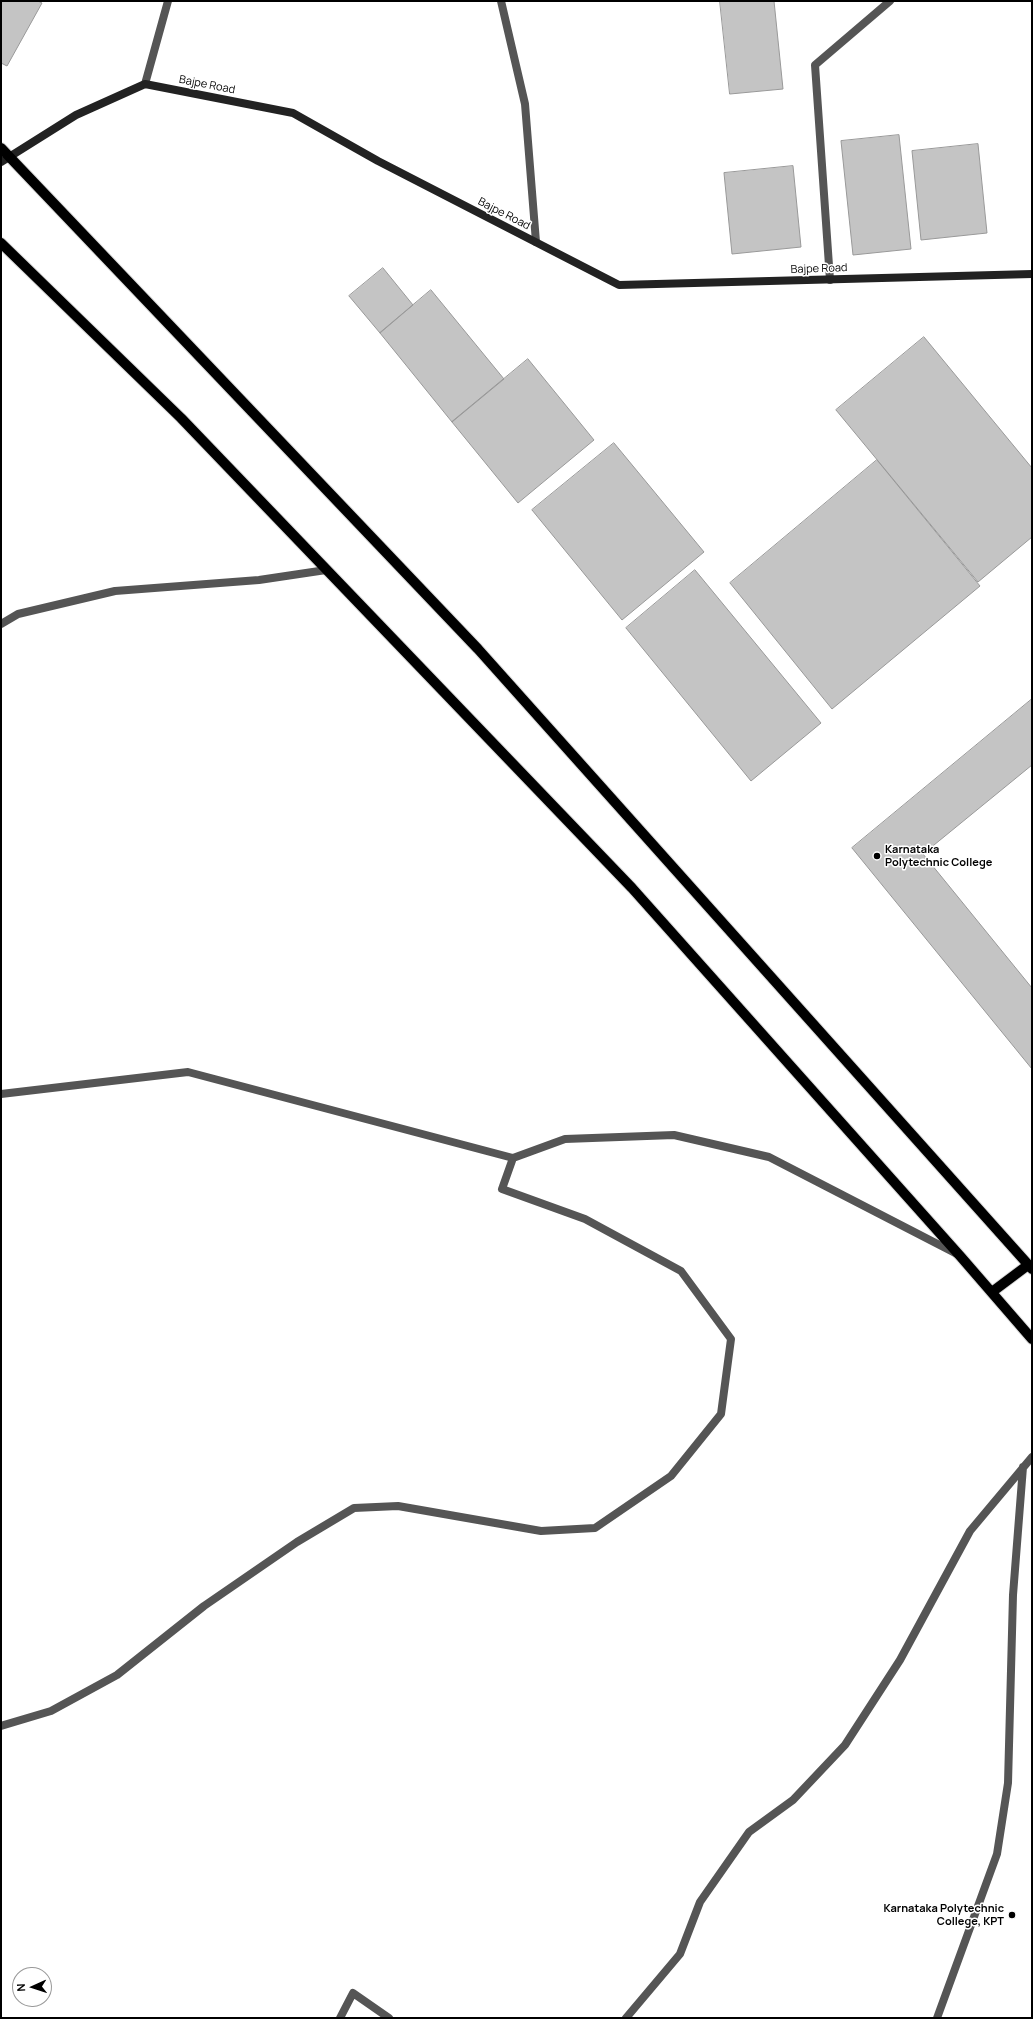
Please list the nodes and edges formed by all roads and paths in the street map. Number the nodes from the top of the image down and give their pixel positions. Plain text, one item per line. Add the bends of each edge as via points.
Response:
1 (168, 1) edge
2 (501, 1) edge
3 (890, 1) edge
4 (146, 84) junction
5 (1, 148) edge
6 (11, 156) junction
7 (1, 162) edge
8 (536, 242) junction
9 (1, 243) edge
10 (1032, 274) edge
11 (830, 280) junction
12 (326, 570) junction
13 (1, 624) edge
14 (1, 1094) edge
15 (513, 1158) junction
16 (961, 1257) junction
17 (1030, 1267) edge
18 (992, 1292) junction
19 (1032, 1339) edge
20 (1032, 1457) edge
21 (1023, 1468) junction
22 (1, 1726) edge
23 (340, 2018) edge
24 (389, 2018) edge
25 (626, 2018) edge
26 (938, 2018) edge

1 - 4 street
2 - 8 street via 526,104
3 - 11 street via 815,65
4 - 6 street via 76,115
4 - 8 street, Bajpe Road via 293,113 378,161
5 - 6 main road
6 - 7 street
6 - 17 main road via 478,649
8 - 11 street, Bajpe Road via 619,285
9 - 12 main road via 181,418
10 - 11 street, Bajpe Road
12 - 13 street via 259,580 115,591 18,614
12 - 16 main road via 632,888
14 - 15 street via 188,1072
15 - 16 street via 565,1139 674,1135 769,1158
15 - 22 street via 502,1189 585,1219 681,1272 731,1339 721,1414 671,1476 595,1528 541,1531 398,1506 354,1508 297,1542 204,1606 117,1675 51,1711
16 - 18 main road
17 - 18 main road
18 - 19 main road
20 - 21 street
21 - 25 street via 970,1530 900,1660 845,1745 793,1800 749,1832 700,1902 680,1954
21 - 26 street via 1013,1595 1008,1783 997,1854
23 - 24 street via 353,1993

